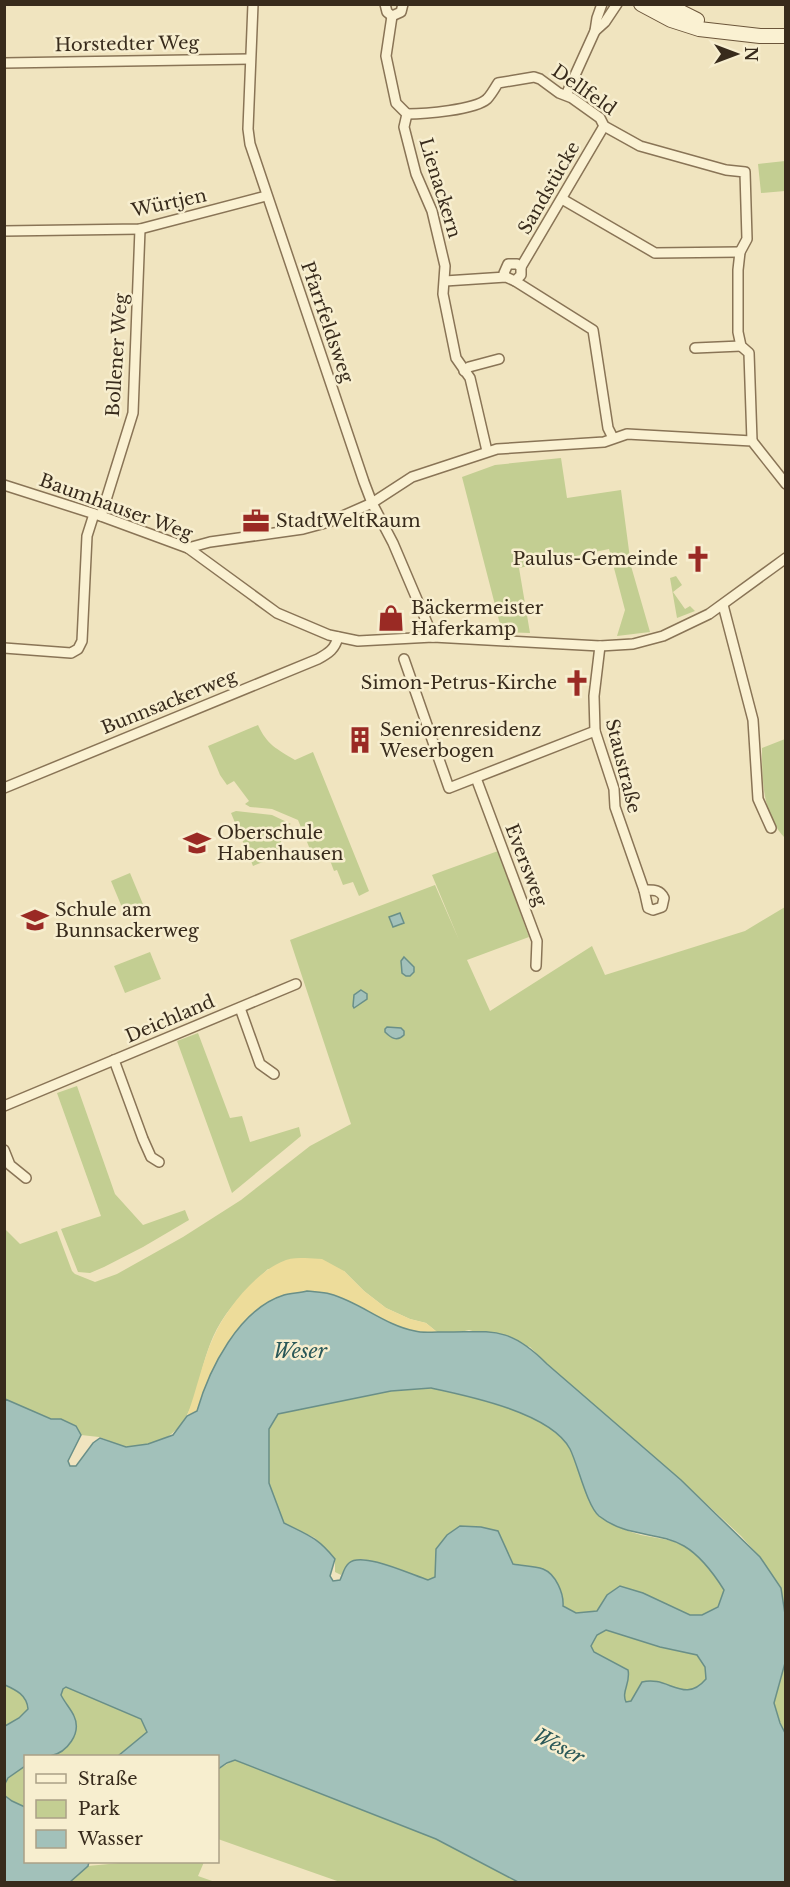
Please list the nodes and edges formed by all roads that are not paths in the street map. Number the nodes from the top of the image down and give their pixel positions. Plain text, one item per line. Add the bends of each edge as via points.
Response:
1 (253, 4) edge
2 (385, 4) edge
3 (404, 4) edge
4 (602, 4) edge
5 (617, 4) edge
6 (641, 4) edge
7 (665, 4) edge
8 (392, 15) junction
9 (596, 31) junction
10 (724, 31) junction
11 (786, 36) edge
12 (250, 59) junction
13 (4, 63) edge
14 (566, 95) junction
15 (407, 114) junction
16 (604, 126) junction
17 (266, 196) junction
18 (561, 199) junction
19 (140, 229) junction
20 (4, 231) edge
21 (740, 252) junction
22 (521, 267) junction
23 (510, 279) junction
24 (445, 281) junction
25 (741, 346) junction
26 (695, 348) dead end
27 (499, 359) dead end
28 (464, 371) junction
29 (613, 438) junction
30 (752, 441) junction
31 (487, 451) junction
32 (786, 484) edge
33 (4, 485) edge
34 (372, 503) junction
35 (97, 515) junction
36 (188, 548) junction
37 (786, 558) edge
38 (723, 605) junction
39 (338, 637) junction
40 (433, 637) junction
41 (600, 646) junction
42 (4, 648) edge
43 (404, 659) dead end
44 (595, 731) junction
45 (476, 778) junction
46 (4, 788) edge
47 (771, 828) dead end
48 (644, 890) dead end
49 (536, 966) dead end
50 (297, 984) dead end
51 (240, 1008) junction
52 (114, 1060) junction
53 (274, 1074) dead end
54 (4, 1106) edge
55 (4, 1150) edge
56 (159, 1162) dead end
57 (26, 1178) dead end

1 - 12 street, Pfarrfeldsweg
2 - 8 street
3 - 8 street via 401,12
4 - 9 street
5 - 9 street
6 - 10 street via 671,20 699,29
7 - 10 street
8 - 15 street, Lienackern via 386,56 396,103
9 - 14 street
10 - 11 street
12 - 13 street, Horstedter Weg
12 - 17 street, Pfarrfeldsweg via 248,129
14 - 15 street, Dellfeld via 540,79 525,77 498,83 480,104
14 - 16 street, Dellfeld via 600,118
15 - 24 street, Lienackern via 405,127 416,174 432,211
16 - 18 street, Sandstücke
16 - 21 street, Dellfeld via 640,146 745,172 747,239
17 - 19 street, Würtjen
17 - 34 street, Pfarrfeldsweg
18 - 21 street via 655,253
18 - 22 street, Sandstücke
19 - 20 street, Würtjen
19 - 35 street, Bollener Weg via 133,413
21 - 25 street
22 - 23 street, Sandstücke via 521,275
22 - 23 street, Sandstücke via 508,264 504,273
23 - 24 street, Sandstücke
23 - 29 street via 593,330 608,428
24 - 28 street, Lienackern via 443,294 456,358
25 - 26 street
25 - 30 street via 749,353
27 - 28 street
28 - 31 street, Lienackern via 470,378
29 - 30 street via 627,434
29 - 31 street via 604,442
30 - 32 street
31 - 34 street via 412,477
33 - 35 street, Baumhauser Weg
34 - 36 street via 329,522
34 - 40 street, Pfarrfeldsweg
35 - 36 street, Baumhauser Weg
35 - 42 street, Bollener Weg via 87,536 82,641 78,649 71,653
36 - 39 street, Baumhauser Weg via 277,613
37 - 38 street, Baumhauser Weg
38 - 41 street, Baumhauser Weg via 663,636 633,644
38 - 47 street via 753,720 758,799
39 - 40 street, Baumhauser Weg via 358,641
39 - 46 street, Bunnsackerweg via 335,647 318,659
40 - 41 street, Baumhauser Weg
41 - 44 street, Staustraße via 594,696
43 - 45 street via 449,788
44 - 45 street
44 - 48 street, Staustraße via 614,789 615,807
45 - 49 street, Eversweg via 537,941
50 - 51 street, Deichland
51 - 52 street, Deichland
51 - 53 street, Deichland via 260,1064
52 - 54 street, Deichland
52 - 56 street, Deichland via 143,1139 151,1157
55 - 57 street via 10,1165

